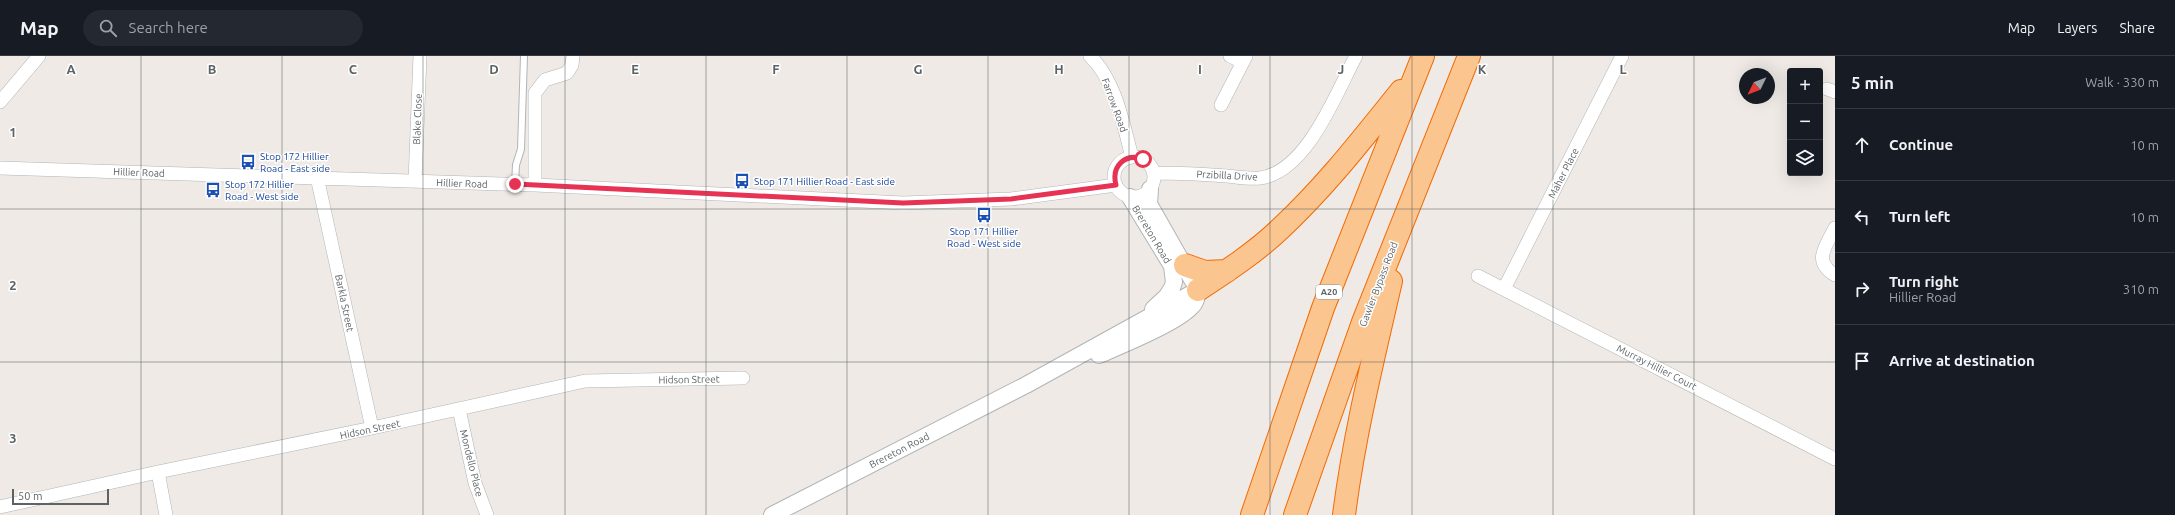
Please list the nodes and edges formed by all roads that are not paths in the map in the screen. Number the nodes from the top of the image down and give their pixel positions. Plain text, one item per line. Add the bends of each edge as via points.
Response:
1 (39, 56) edge
2 (420, 56) edge
3 (524, 56) edge
4 (573, 56) edge
5 (1090, 56) edge
6 (1230, 56) edge
7 (1356, 56) edge
8 (1469, 56) edge
9 (1622, 56) edge
10 (1245, 59) edge
11 (1419, 64) edge
12 (0, 102) edge
13 (1221, 105) dead end
14 (1132, 157) junction
15 (0, 168) edge
16 (1154, 173) junction
17 (318, 177) junction
18 (415, 181) junction
19 (515, 184) junction
20 (535, 185) junction
21 (1116, 185) junction
22 (1150, 189) junction
23 (1130, 197) junction
24 (1407, 208) junction
25 (1835, 228) edge
26 (1185, 264) junction
27 (1227, 271) junction
28 (1835, 275) edge
29 (1478, 276) dead end
30 (1504, 289) junction
31 (1198, 290) junction
32 (1132, 327) junction
33 (743, 378) dead end
34 (1026, 385) junction
35 (459, 409) junction
36 (372, 428) junction
37 (1835, 459) edge
38 (158, 472) junction
39 (0, 507) edge
40 (166, 515) edge
41 (487, 515) edge
42 (772, 515) edge
43 (1252, 515) edge
44 (1295, 515) edge
45 (1344, 515) edge

1 - 12 street
2 - 18 street, Blake Close
3 - 19 lane via 521,149 516,164
4 - 20 street via 572,65 567,72 545,80 535,93
5 - 14 street, Farrow Road via 1099,65 1110,86
6 - 10 street
7 - 16 street, Przibilla Drive via 1311,140 1286,168 1259,178
8 - 24 highway, Gawler Bypass Road
9 - 30 street, Maher Place
10 - 13 street
11 - 27 highway via 1331,178 1281,229
11 - 43 highway, A20 via 1323,308
14 - 16 street via 1138,157 1148,163
14 - 21 street via 1117,167 1114,179
15 - 17 street, Hillier Road
16 - 22 street
17 - 18 street, Hillier Road
17 - 36 street, Barkla Street
18 - 19 street, Hillier Road
19 - 20 street, Hillier Road
20 - 21 street, Hillier Road via 903,203 1011,199
21 - 23 street
22 - 23 street via 1141,196
22 - 26 street, Brereton Road via 1150,204
23 - 32 street, Brereton Road via 1172,266 1174,274 1172,288 1167,296
24 - 44 highway, Gawler Bypass Road via 1363,322
24 - 45 highway via 1362,405
25 - 28 street via 1821,256 1823,264
26 - 27 highway via 1205,272
26 - 31 street, Brereton Road
27 - 31 highway
29 - 30 street, Murray Hillier Court
30 - 37 street, Murray Hillier Court
31 - 32 street, Brereton Road
31 - 34 street, Brereton Road via 1192,306 1170,320 1128,343
32 - 34 street, Brereton Road
33 - 35 street, Hidson Street via 585,381
34 - 42 street, Brereton Road
35 - 36 street, Hidson Street
35 - 41 street, Mondello Place via 475,483
36 - 38 street, Hidson Street
38 - 39 street, Hidson Street
38 - 40 street

